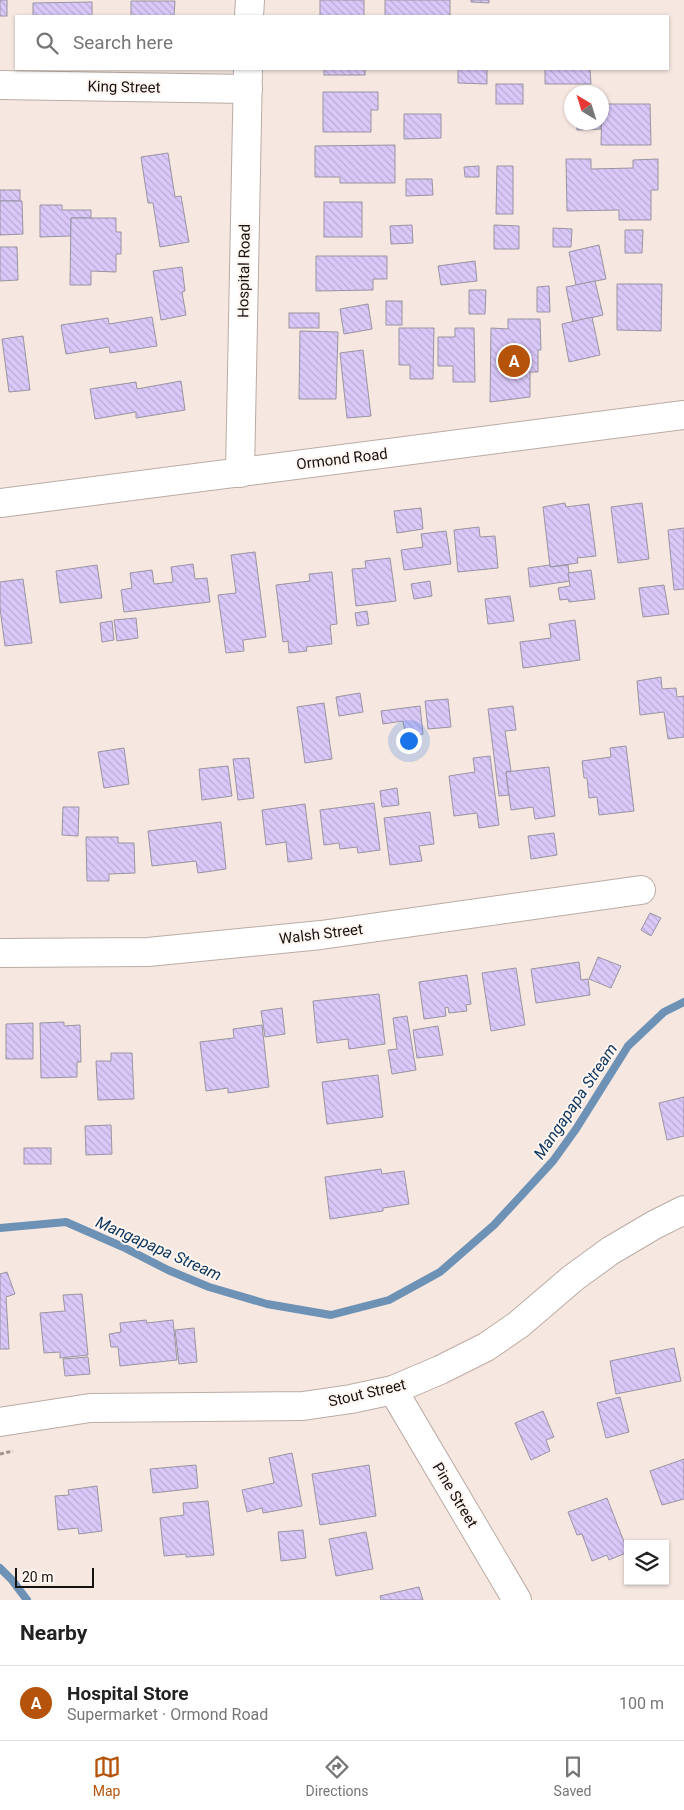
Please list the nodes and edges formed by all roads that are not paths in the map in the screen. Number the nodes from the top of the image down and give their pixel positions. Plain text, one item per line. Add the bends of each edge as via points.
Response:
1 (250, 0) edge
2 (249, 15) edge
3 (248, 79) edge
4 (0, 85) edge
5 (684, 415) edge
6 (240, 473) junction
7 (0, 504) edge
8 (641, 890) dead end
9 (0, 953) edge
10 (684, 1210) edge
11 (393, 1390) junction
12 (0, 1422) edge
13 (516, 1600) edge

1 - 2 street
3 - 4 street, King Street
3 - 6 street, Hospital Road
5 - 6 street, Ormond Road
6 - 7 street, Ormond Road
8 - 9 street, Walsh Street via 321,935 148,952
10 - 11 street, Stout Street via 610,1251 486,1347
11 - 12 street, Stout Street via 303,1406 90,1408
11 - 13 street, Pine Street

